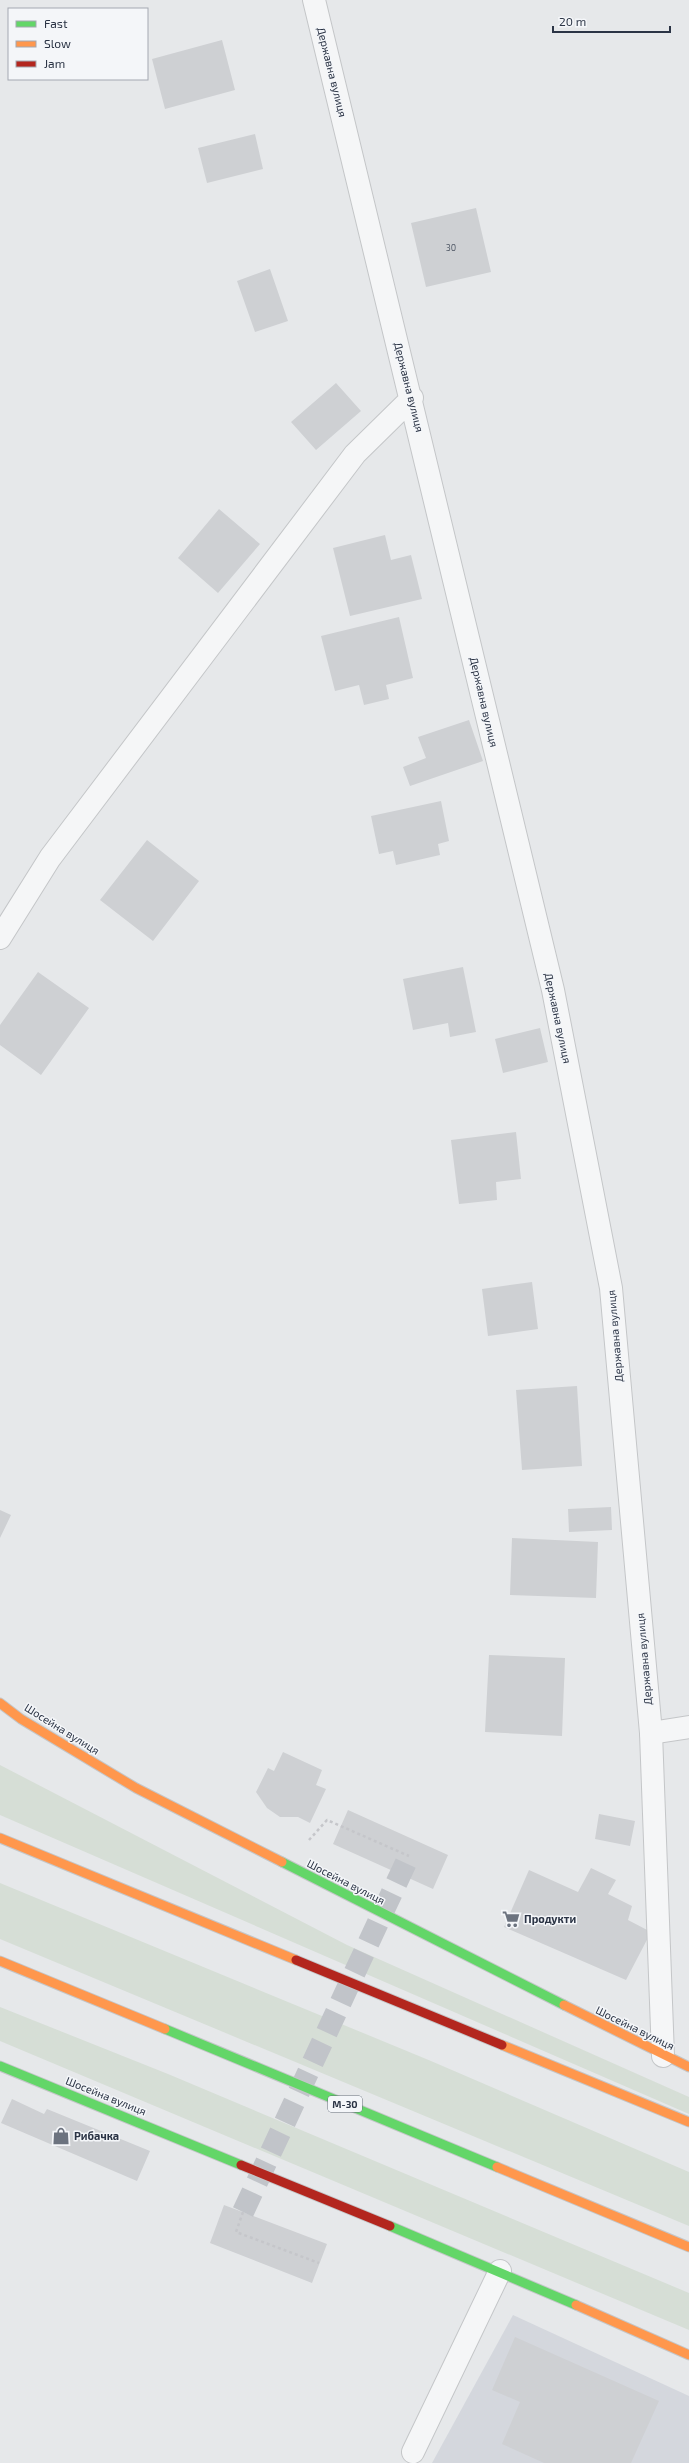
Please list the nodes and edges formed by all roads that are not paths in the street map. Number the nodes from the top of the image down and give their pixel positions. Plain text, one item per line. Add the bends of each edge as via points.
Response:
1 (314, 0) edge
2 (412, 398) junction
3 (0, 938) edge
4 (0, 1703) edge
5 (689, 1726) edge
6 (651, 1733) junction
7 (0, 1838) edge
8 (0, 1961) edge
9 (664, 2056) junction
10 (0, 2066) edge
11 (689, 2067) edge
12 (689, 2122) edge
13 (689, 2247) edge
14 (500, 2271) junction
15 (689, 2355) edge
16 (413, 2452) dead end

1 - 2 street, Державна вулиця
2 - 3 street via 350,460 50,858
2 - 6 street, Державна вулиця via 553,990 611,1288
4 - 9 main road, Шосейна вулиця via 21,1719 136,1788
5 - 6 street
6 - 9 street, Державна вулиця
7 - 12 main road
8 - 13 main road, М-30
9 - 11 main road, Шосейна вулиця
10 - 14 main road, Шосейна вулиця
14 - 15 main road, Шосейна вулиця
14 - 16 street

